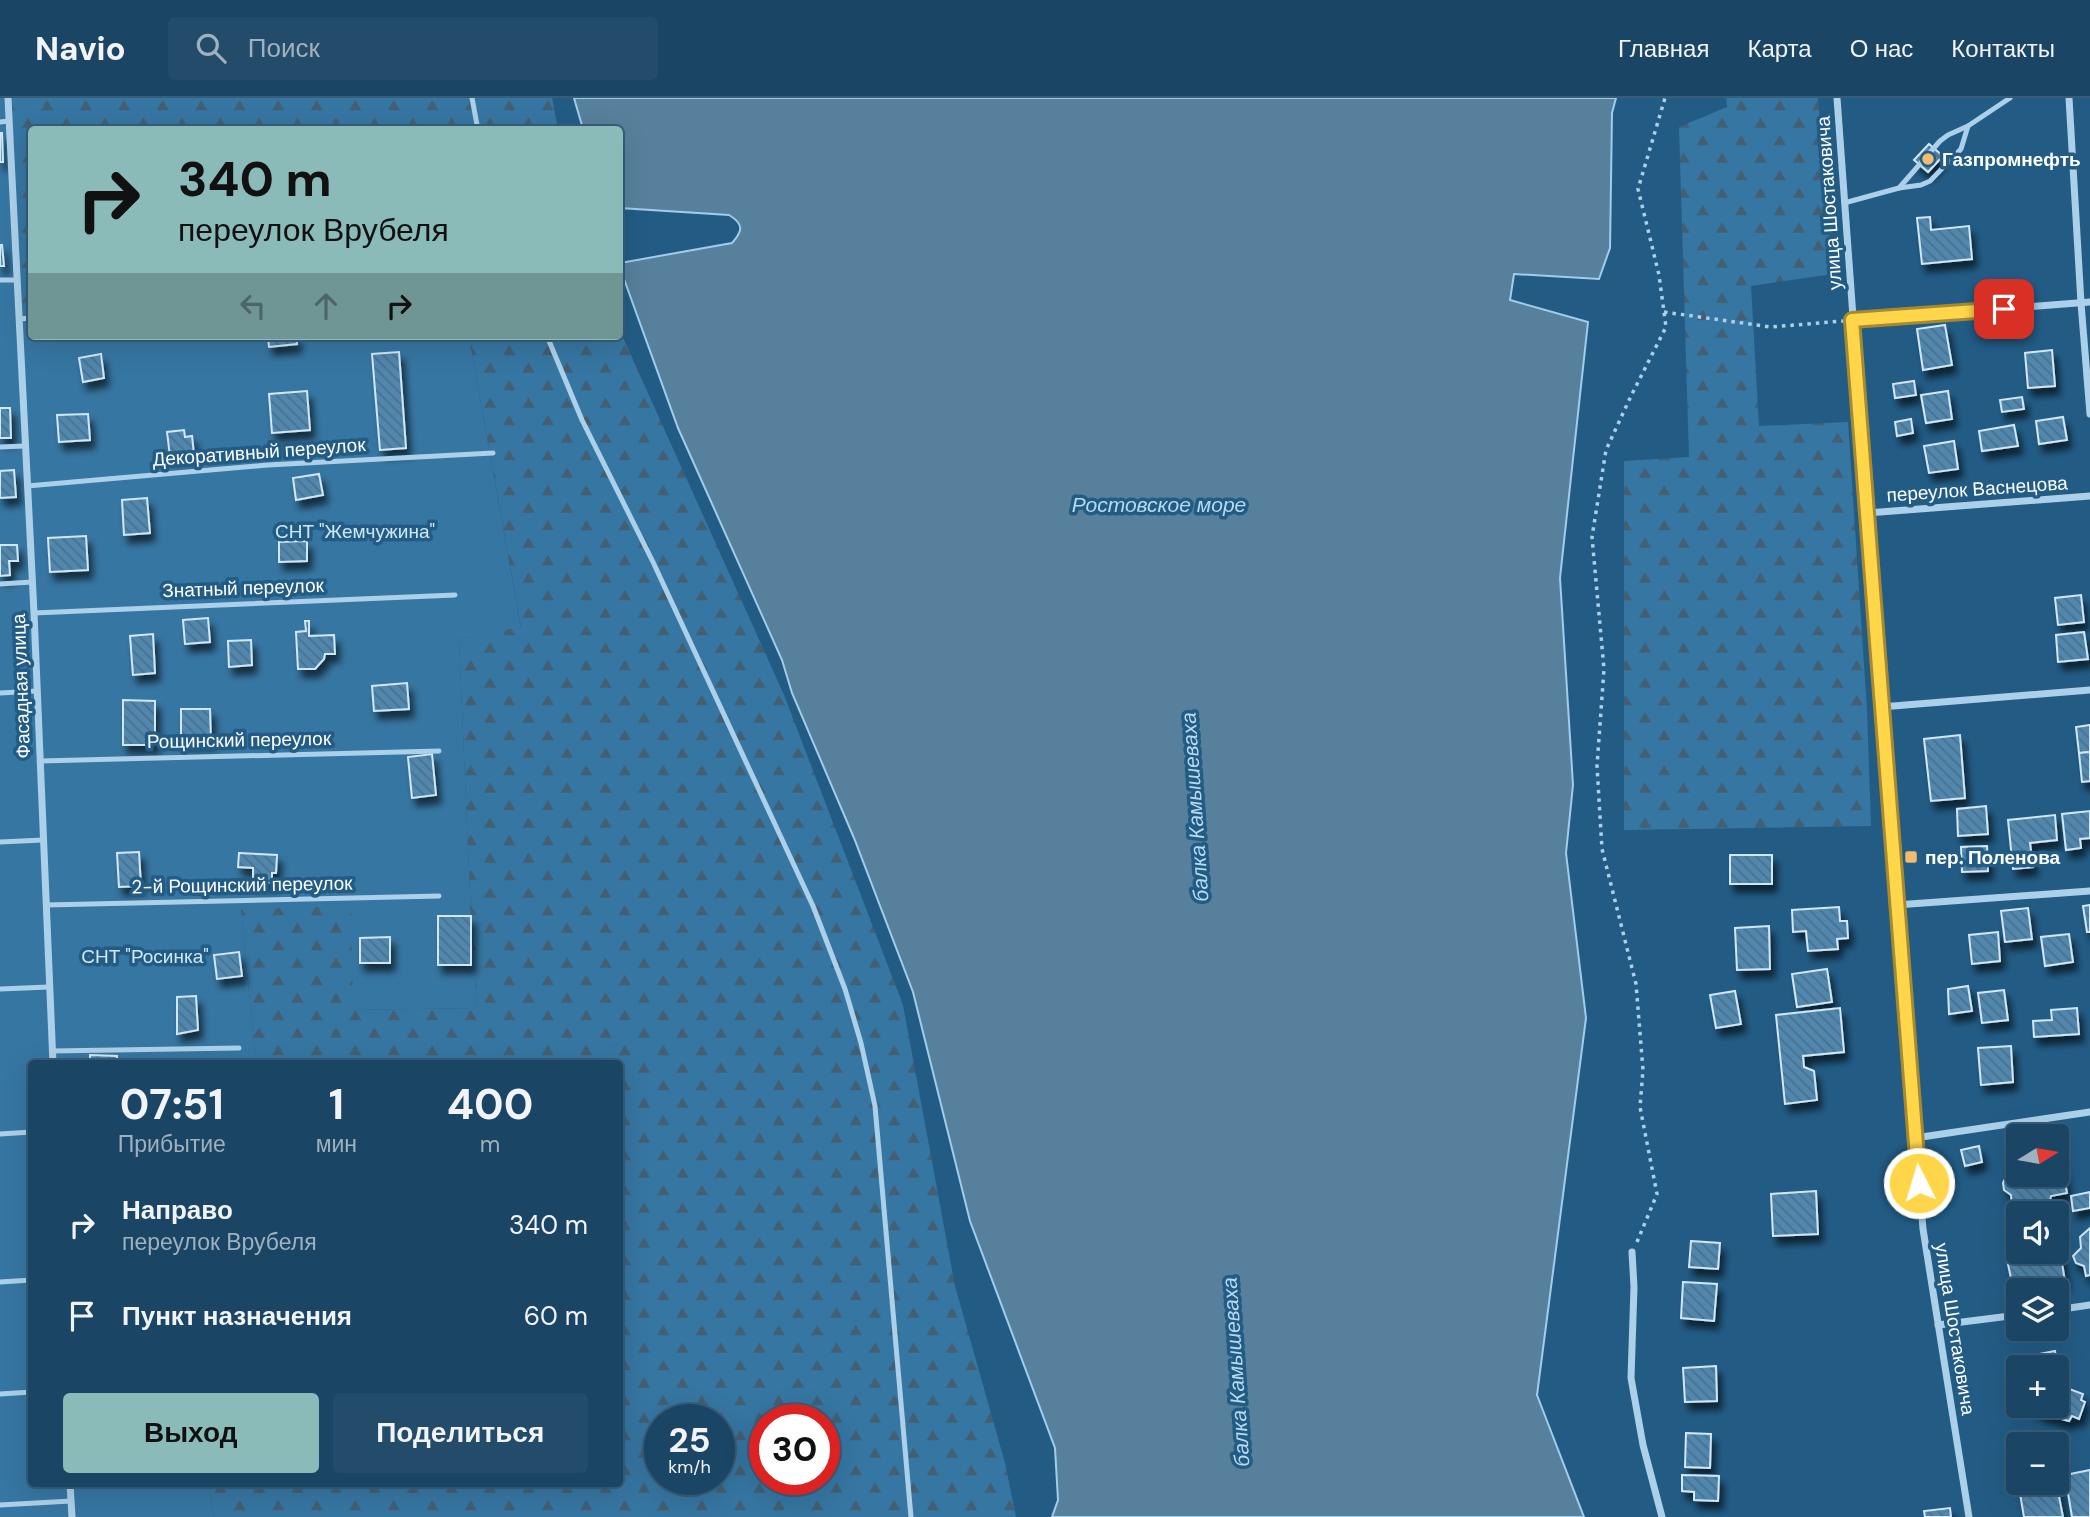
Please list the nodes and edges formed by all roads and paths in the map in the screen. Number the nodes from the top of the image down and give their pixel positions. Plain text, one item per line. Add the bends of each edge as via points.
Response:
1 (8, 98) edge
2 (472, 98) edge
3 (1665, 98) edge
4 (1837, 98) edge
5 (2010, 98) edge
6 (2069, 98) edge
7 (9, 121) junction
8 (0, 122) edge
9 (477, 126) edge
10 (1968, 126) junction
11 (1899, 188) junction
12 (1844, 203) junction
13 (17, 279) junction
14 (0, 280) edge
15 (2090, 302) edge
16 (2081, 303) junction
17 (1664, 312) junction
18 (28, 317) edge
19 (19, 318) junction
20 (1852, 320) junction
21 (549, 340) edge
22 (2090, 414) edge
23 (25, 446) junction
24 (0, 447) edge
25 (493, 453) dead end
26 (27, 486) junction
27 (2090, 496) edge
28 (1867, 513) junction
29 (32, 582) junction
30 (0, 584) edge
31 (455, 595) dead end
32 (33, 613) junction
33 (2090, 690) edge
34 (37, 691) junction
35 (0, 693) edge
36 (1881, 707) junction
37 (439, 751) dead end
38 (40, 761) junction
39 (43, 840) junction
40 (0, 842) edge
41 (2090, 891) edge
42 (439, 896) dead end
43 (46, 905) junction
44 (1896, 905) junction
45 (49, 987) junction
46 (0, 989) edge
47 (239, 1048) dead end
48 (52, 1051) junction
49 (53, 1060) edge
50 (2090, 1112) edge
51 (28, 1132) edge
52 (0, 1134) edge
53 (1915, 1138) junction
54 (1632, 1252) joint
55 (28, 1280) edge
56 (0, 1282) edge
57 (2090, 1305) edge
58 (2069, 1308) edge
59 (2006, 1316) edge
60 (1938, 1325) junction
61 (28, 1392) edge
62 (0, 1394) edge
63 (70, 1487) edge
64 (71, 1501) junction
65 (0, 1505) edge
66 (72, 1517) edge
67 (911, 1517) edge
68 (1662, 1517) edge
69 (1969, 1517) edge

1 - 7 street, Фасадная улица
2 - 9 lane
3 - 17 path via 1638,189 1660,275
4 - 12 street, улица Шостаковича
5 - 10 lane
6 - 16 street
7 - 8 lane
7 - 13 street, Фасадная улица
10 - 11 lane via 1940,141
10 - 11 lane via 1961,149 1930,181
11 - 12 lane
12 - 20 street, улица Шостаковича
13 - 14 lane
13 - 19 street, Фасадная улица
15 - 16 street
16 - 20 street
16 - 22 street
17 - 20 path via 1772,327
17 - 54 path via 1666,327 1606,450 1592,537 1604,668 1597,766 1602,849 1636,984 1643,1070 1640,1107 1657,1194
18 - 19 lane
19 - 23 street, Фасадная улица
20 - 28 street, улица Шостаковича
21 - 67 lane via 582,420 813,906 845,989 875,1106
23 - 24 lane
23 - 26 street, Фасадная улица
25 - 26 lane, Декоративный переулок via 268,465
26 - 29 street, Фасадная улица
27 - 28 street, переулок Васнецова
28 - 36 street, улица Шостаковича
29 - 30 lane
29 - 32 street, Фасадная улица
31 - 32 lane, Знатный переулок
32 - 34 street, Фасадная улица
33 - 36 street
34 - 35 lane
34 - 38 street, Фасадная улица
36 - 44 street, улица Шостаковича
37 - 38 lane, Рощинский переулок
38 - 39 street, Фасадная улица
39 - 40 lane
39 - 43 street, Фасадная улица
41 - 44 street
42 - 43 lane, 2-й Рощинский переулок
43 - 45 street, Фасадная улица
44 - 53 street, улица Шостаковича
45 - 46 lane
45 - 48 street, Фасадная улица
47 - 48 lane
48 - 49 street, Фасадная улица
50 - 53 street
51 - 52 lane
53 - 60 street, улица Шостаковича
54 - 68 street via 1631,1378
55 - 56 lane
57 - 58 street
59 - 60 street
60 - 69 street, улица Шостаковича
61 - 62 lane
63 - 64 street
64 - 65 lane
64 - 66 street

